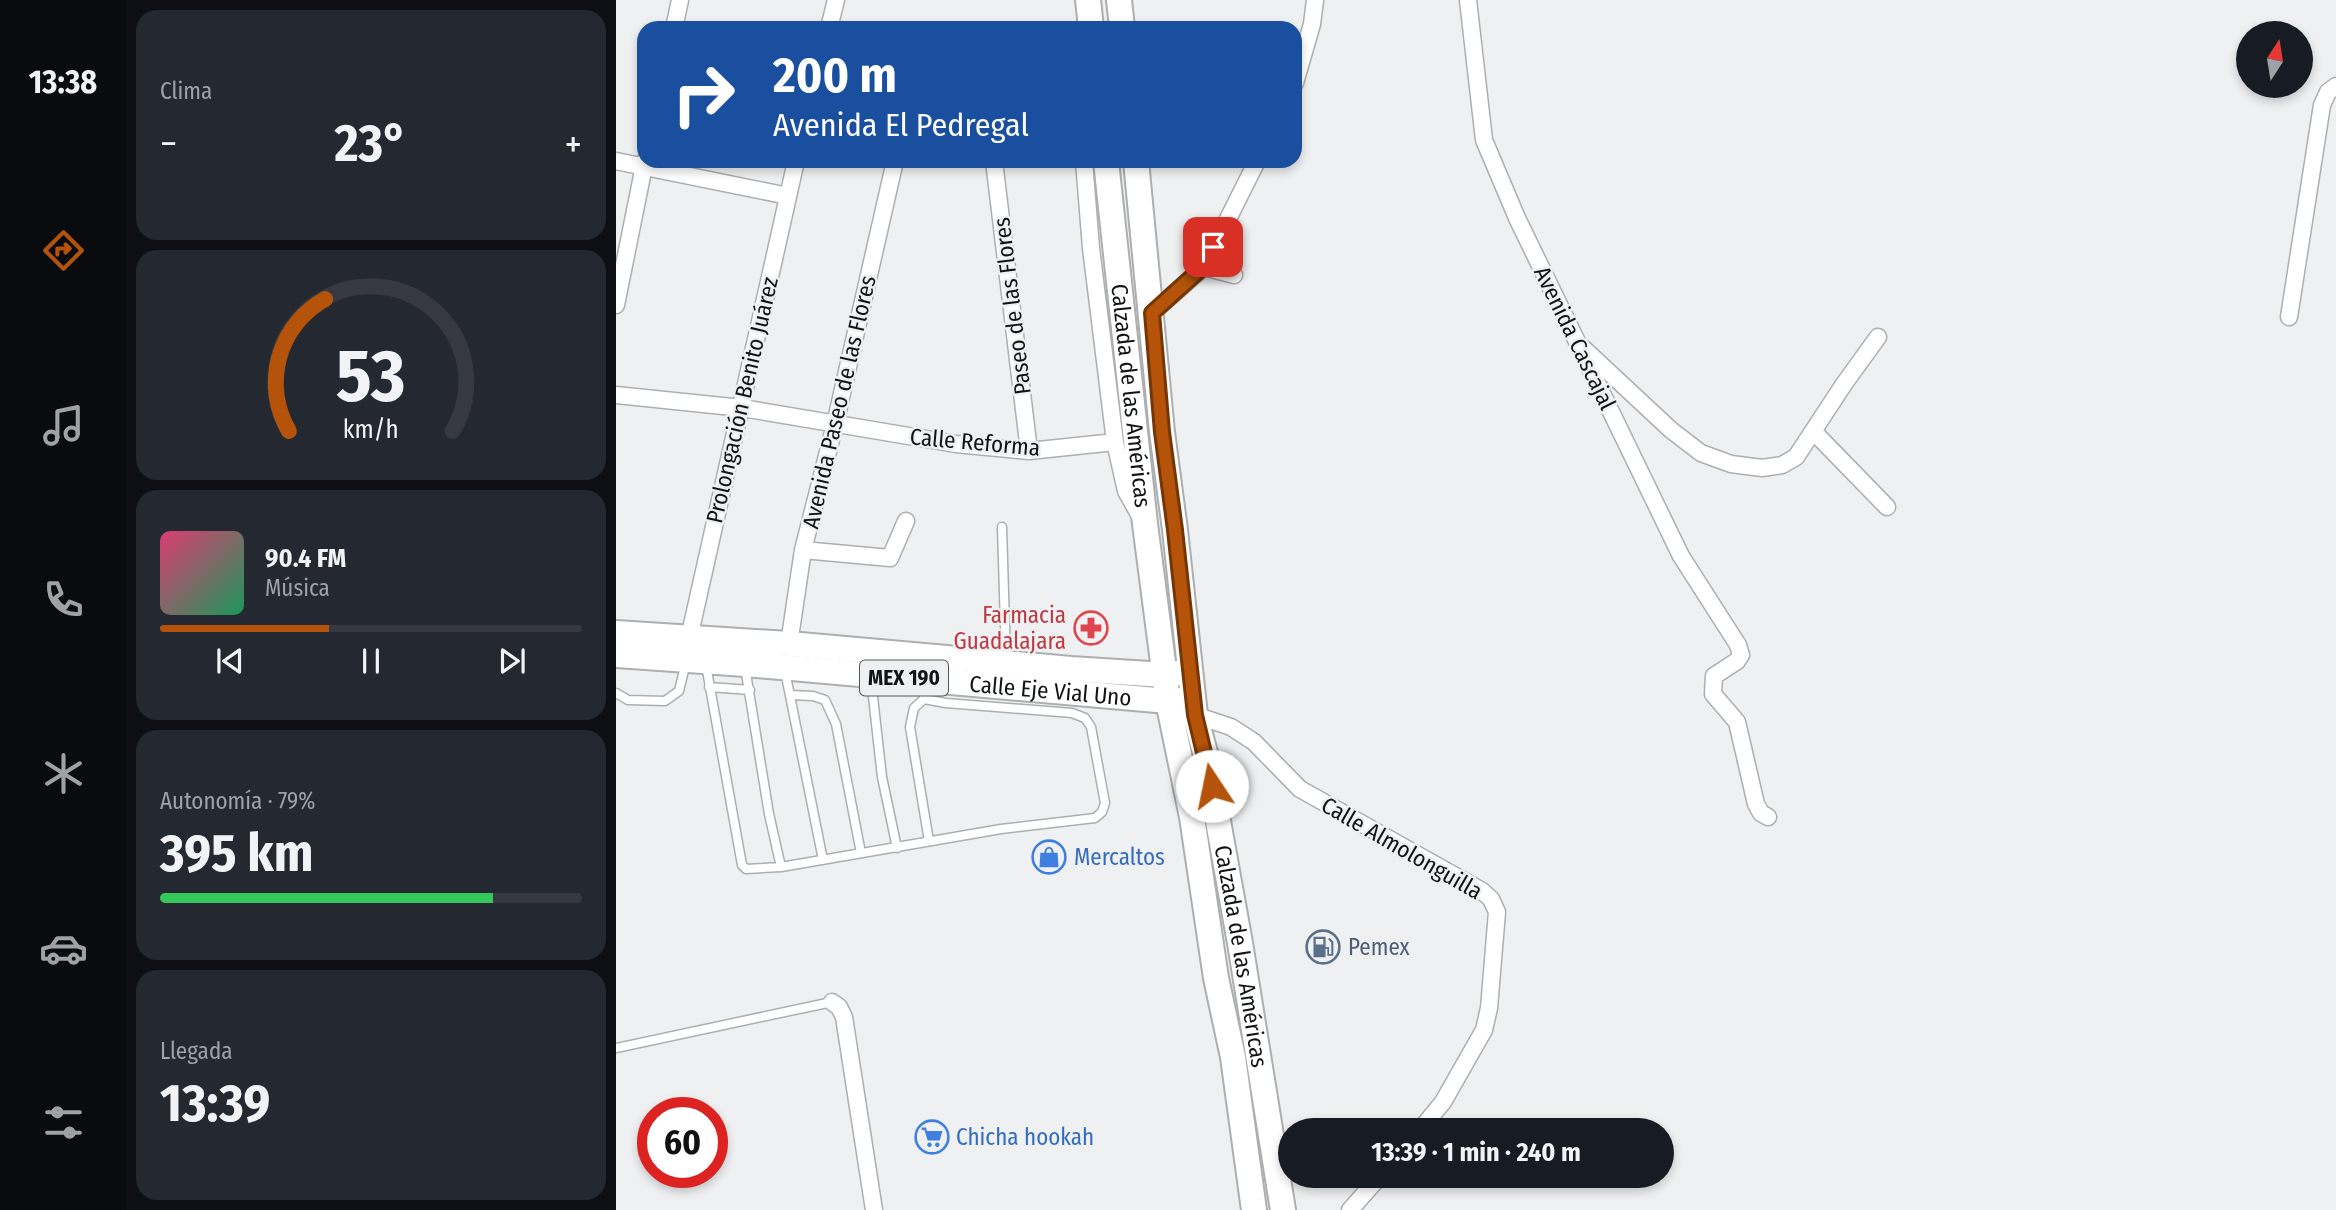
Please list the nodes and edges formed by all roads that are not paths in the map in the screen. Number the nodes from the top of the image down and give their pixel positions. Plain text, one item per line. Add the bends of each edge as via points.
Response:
1 (680, 0) edge
2 (836, 0) edge
3 (1088, 0) edge
4 (1119, 0) edge
5 (1315, 0) edge
6 (1468, 0) edge
7 (676, 21) edge
8 (831, 21) edge
9 (1090, 21) edge
10 (1121, 21) edge
11 (1302, 59) edge
12 (2336, 86) edge
13 (616, 161) edge
14 (637, 163) edge
15 (644, 168) edge
16 (663, 168) edge
17 (794, 168) edge
18 (893, 168) edge
19 (995, 168) edge
20 (1085, 168) edge
21 (1107, 168) edge
22 (1137, 168) edge
23 (1253, 168) edge
24 (788, 196) junction
25 (1203, 267) junction
26 (1234, 275) dead end
27 (616, 305) edge
28 (1152, 313) junction
29 (2289, 317) dead end
30 (1878, 337) dead end
31 (1578, 344) junction
32 (616, 395) edge
33 (742, 408) junction
34 (835, 424) junction
35 (1813, 431) junction
36 (1115, 442) junction
37 (1029, 451) junction
38 (1887, 507) dead end
39 (906, 522) dead end
40 (1146, 524) junction
41 (1002, 527) dead end
42 (803, 550) junction
43 (616, 633) edge
44 (871, 651) junction
45 (693, 653) junction
46 (616, 655) edge
47 (786, 655) junction
48 (1006, 663) junction
49 (745, 664) junction
50 (1190, 672) junction
51 (1165, 675) junction
52 (870, 676) junction
53 (709, 687) junction
54 (923, 689) junction
55 (750, 690) junction
56 (616, 693) edge
57 (790, 695) junction
58 (1182, 708) junction
59 (1768, 817) dead end
60 (929, 842) junction
61 (897, 848) junction
62 (861, 853) junction
63 (823, 860) junction
64 (781, 867) junction
65 (832, 1002) joint
66 (616, 1048) edge
67 (1430, 1118) edge
68 (1369, 1188) edge
69 (874, 1210) edge
70 (1254, 1210) edge
71 (1283, 1210) edge
72 (1350, 1210) edge

1 - 7 street
2 - 8 street
3 - 9 main road
4 - 10 main road
5 - 11 street
6 - 31 street, Avenida Cascajal via 1485,140
12 - 29 street via 2322,106
13 - 14 street
15 - 27 street
16 - 24 street
17 - 24 street, Prolongación Benito Juárez
18 - 34 street, Avenida Paseo de las Flores
19 - 37 street, Paseo de las Flores
20 - 36 street
21 - 40 main road, Calzada de las Américas
22 - 28 main road, Calzada de las Américas
23 - 25 street
24 - 33 street, Prolongación Benito Juárez
25 - 26 street
25 - 28 street
28 - 50 main road, Calzada de las Américas
30 - 35 street
31 - 35 street via 1671,430 1711,457 1762,468 1782,466 1796,457
31 - 59 street, Avenida Cascajal via 1681,556 1738,645 1741,655 1714,676 1713,694 1737,722 1756,804
32 - 33 street, Calle Reforma
33 - 34 street, Calle Reforma
33 - 45 street, Prolongación Benito Juárez
34 - 37 street, Calle Reforma
34 - 42 street, Avenida Paseo de las Flores
35 - 38 street
36 - 37 street, Calle Reforma
36 - 40 street via 1126,491
39 - 42 street via 890,558
40 - 51 main road, Calzada de las Américas
41 - 48 lane
42 - 47 street, Avenida Paseo de las Flores
43 - 45 main road, Calle Eje Vial Uno
44 - 47 main road, Calle Eje Vial Uno
44 - 48 main road, Calle Eje Vial Uno
44 - 52 lane
45 - 46 main road, Calle Eje Vial Uno / MEX 190
45 - 47 main road, Calle Eje Vial Uno
45 - 49 main road, Calle Eje Vial Uno / MEX 190
45 - 53 lane
45 - 56 lane via 679,691 665,701 628,701
47 - 49 main road, Calle Eje Vial Uno / MEX 190
47 - 52 main road, Calle Eje Vial Uno / MEX 190
47 - 57 lane
48 - 51 main road, Calle Eje Vial Uno
49 - 55 lane
50 - 51 main road, Calle Eje Vial Uno
50 - 58 main road, Calzada de las Américas
51 - 58 main road, Calzada de las Américas
52 - 54 main road, Calle Eje Vial Uno / MEX 190
52 - 61 lane
53 - 55 lane
53 - 64 lane via 742,865 746,869
54 - 58 main road, Calle Eje Vial Uno / MEX 190
54 - 60 lane via 910,727
54 - 60 lane via 946,703 1055,711 1086,718 1105,803 1095,818
55 - 64 lane
57 - 62 lane via 825,700 836,724
57 - 63 lane
58 - 67 street, Calle Almolonguilla via 1231,727 1254,742 1300,789 1491,899 1497,929 1484,1030
58 - 70 main road, Calzada de las Américas via 1192,817
58 - 71 main road, Calzada de las Américas via 1207,760
60 - 61 lane
61 - 62 lane
62 - 63 lane
63 - 64 lane
65 - 66 lane
65 - 69 street via 844,1017
68 - 72 street

